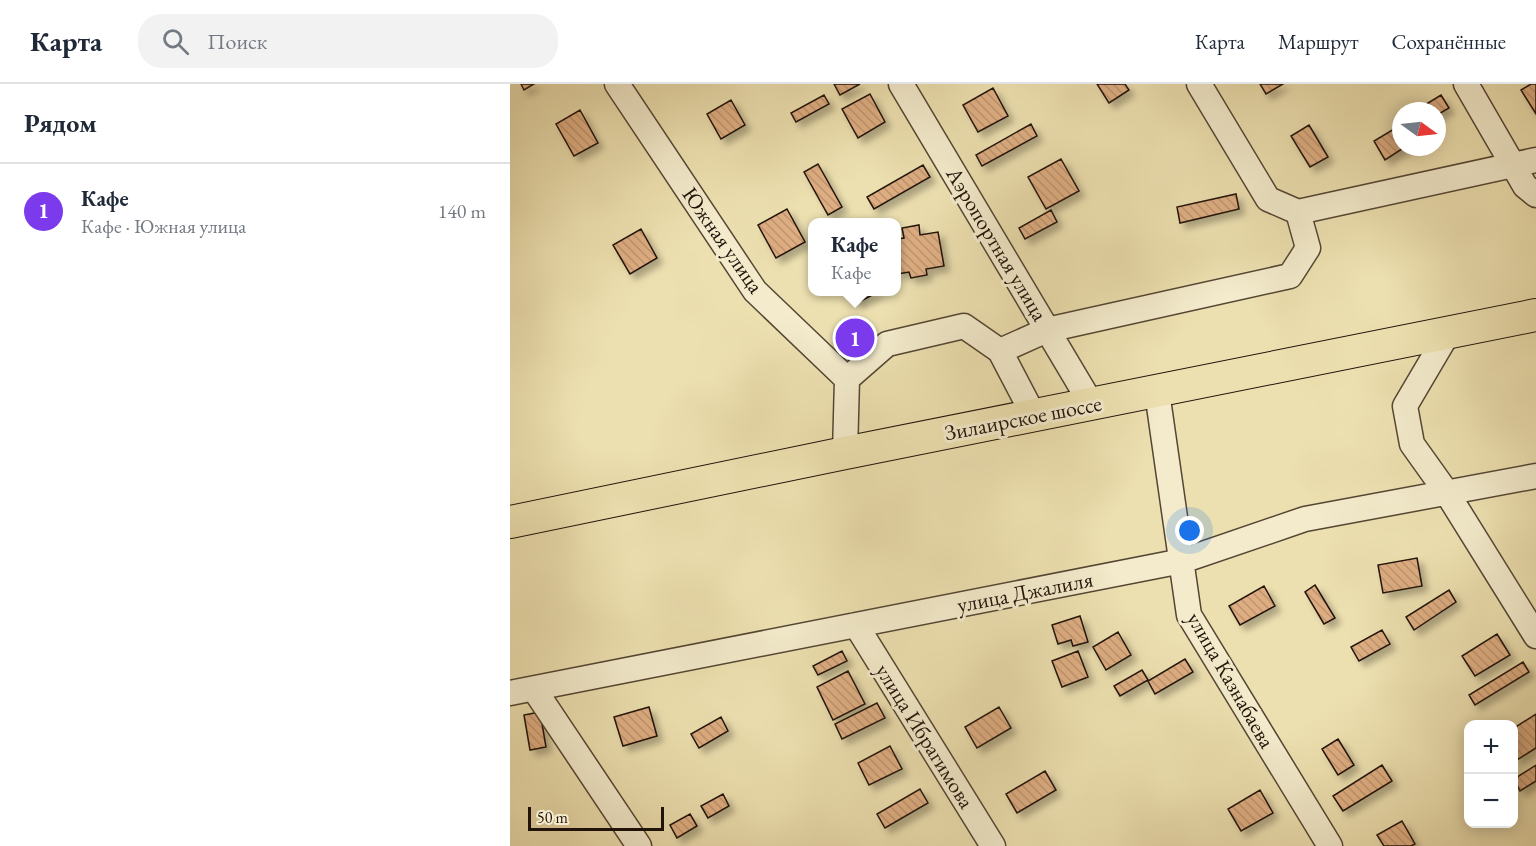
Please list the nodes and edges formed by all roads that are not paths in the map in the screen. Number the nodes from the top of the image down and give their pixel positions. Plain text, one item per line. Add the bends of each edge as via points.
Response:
1 (617, 84) edge
2 (901, 84) edge
3 (1199, 84) edge
4 (1466, 84) edge
5 (1525, 163) edge
6 (1536, 195) edge
7 (1298, 212) junction
8 (1536, 315) edge
9 (1047, 330) junction
10 (1448, 333) junction
11 (1000, 351) junction
12 (847, 379) junction
13 (1157, 392) junction
14 (1092, 405) junction
15 (1034, 416) junction
16 (845, 453) junction
17 (1536, 476) edge
18 (1447, 493) junction
19 (510, 522) edge
20 (1182, 561) junction
21 (856, 625) junction
22 (1536, 636) edge
23 (534, 690) junction
24 (510, 693) edge
25 (639, 846) edge
26 (993, 846) edge
27 (1330, 846) edge

1 - 12 street, Южная улица via 755,291
2 - 9 street, Аэропортная улица
3 - 7 street via 1268,199
4 - 5 street
5 - 6 street via 1525,186
5 - 7 street
7 - 9 street via 1308,248 1290,276
8 - 10 main road, Зилаирское шоссе
9 - 11 street
9 - 14 street, Аэропортная улица
10 - 13 main road, Зилаирское шоссе
10 - 18 street via 1405,406 1412,444
11 - 12 street via 964,326 887,344
11 - 15 street
12 - 16 street
13 - 14 main road, Зилаирское шоссе
13 - 20 street, улица Казнабаева
14 - 15 main road, Зилаирское шоссе
15 - 16 main road, Зилаирское шоссе
16 - 19 main road, Зилаирское шоссе
17 - 18 street, улица Джалиля
18 - 20 street, улица Джалиля via 1305,519
18 - 22 street
20 - 21 street, улица Джалиля
20 - 27 street, улица Казнабаева via 1189,615
21 - 23 street, улица Джалиля
21 - 26 street, улица Ибрагимова
23 - 24 street, улица Джалиля
23 - 25 street

